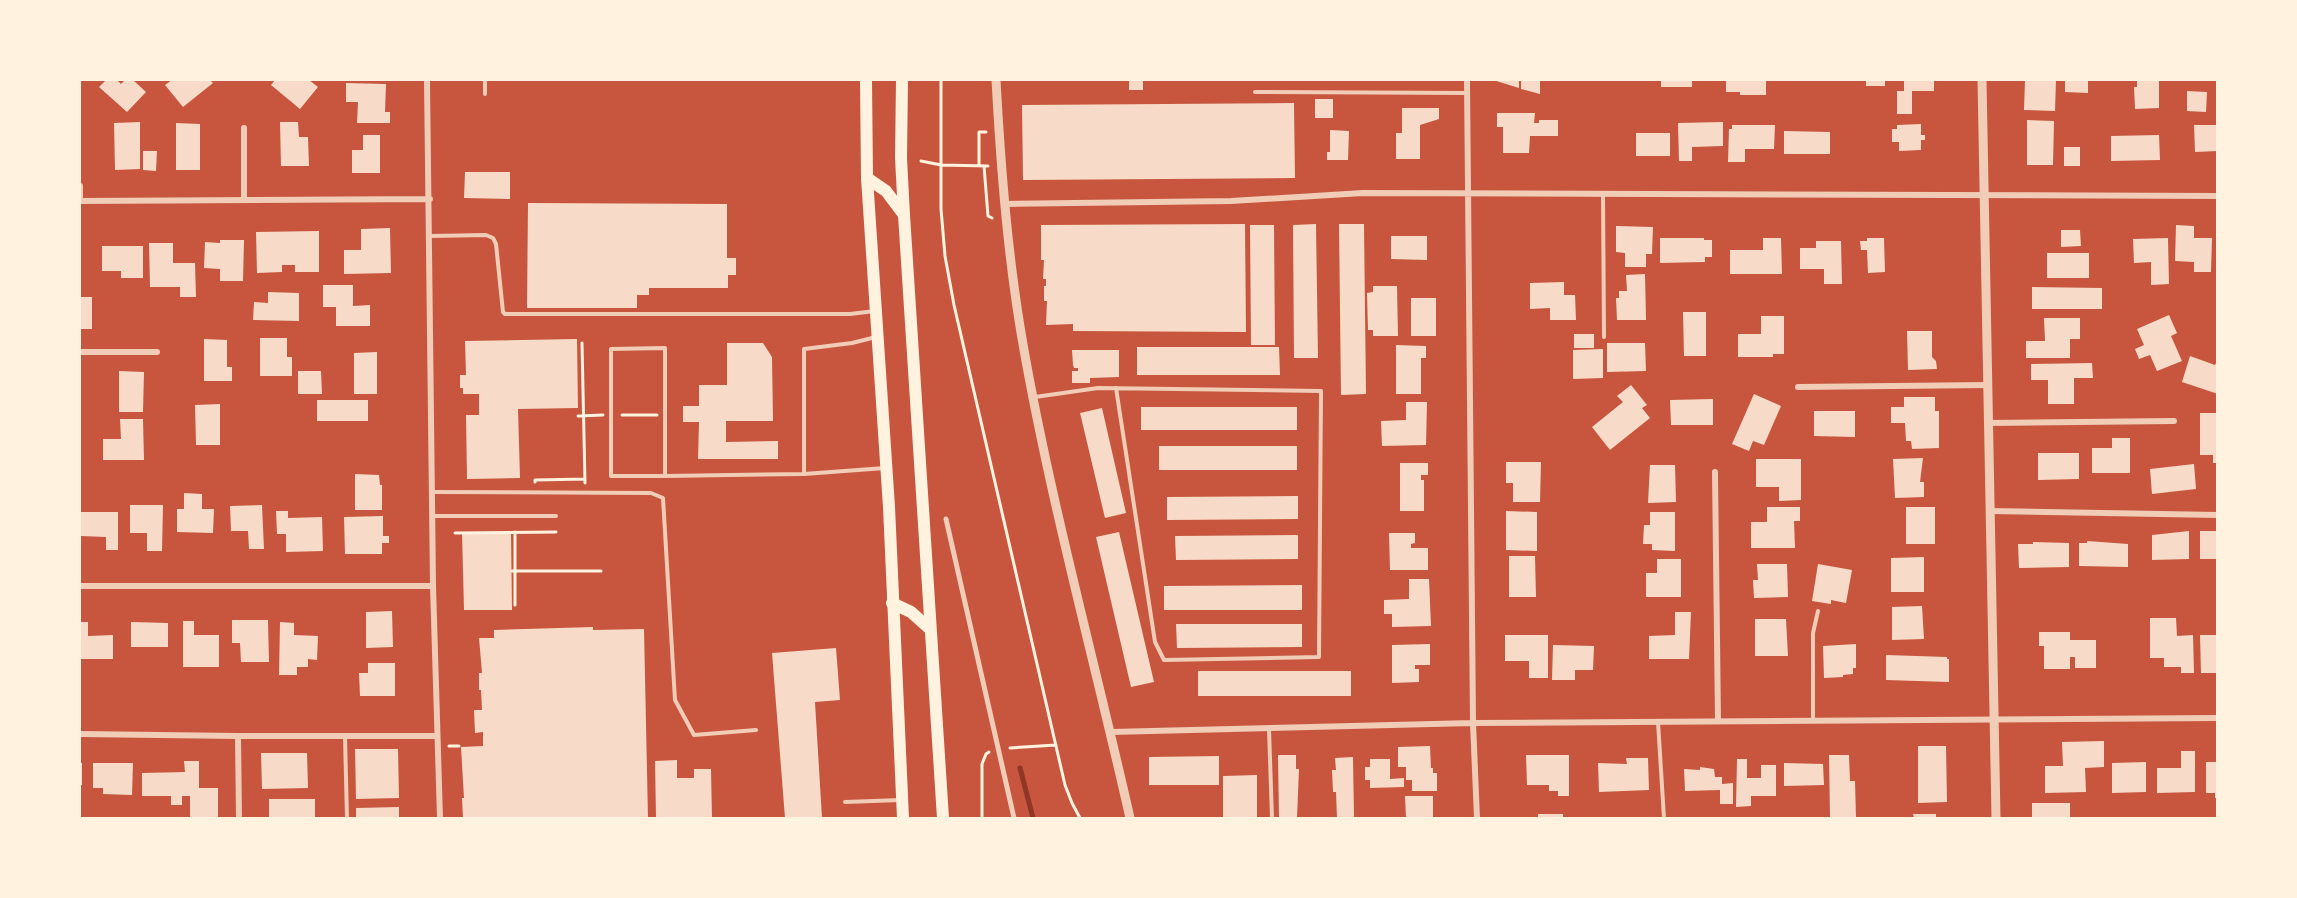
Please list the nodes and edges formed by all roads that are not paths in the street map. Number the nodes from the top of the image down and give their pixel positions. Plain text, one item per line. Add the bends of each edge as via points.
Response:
1 (427, 80) edge
2 (485, 80) edge
3 (866, 80) edge
4 (902, 80) edge
5 (996, 80) edge
6 (1467, 80) edge
7 (1982, 80) edge
8 (1255, 92) dead end
9 (1468, 93) junction
10 (485, 94) dead end
11 (244, 128) dead end
12 (867, 178) junction
13 (80, 186) edge
14 (1470, 194) junction
15 (1603, 194) junction
16 (1985, 196) junction
17 (2217, 196) edge
18 (244, 199) junction
19 (430, 199) junction
20 (80, 201) edge
21 (1005, 204) junction
22 (904, 215) junction
23 (430, 236) junction
24 (876, 311) junction
25 (877, 336) junction
26 (1604, 337) dead end
27 (80, 352) edge
28 (157, 352) dead end
29 (1988, 385) junction
30 (1798, 387) dead end
31 (1116, 388) junction
32 (1034, 397) junction
33 (2174, 421) dead end
34 (1989, 423) junction
35 (886, 468) junction
36 (1715, 472) dead end
37 (804, 474) junction
38 (665, 476) junction
39 (432, 492) junction
40 (1991, 511) junction
41 (2217, 515) edge
42 (432, 516) junction
43 (556, 516) dead end
44 (946, 519) dead end
45 (80, 586) edge
46 (433, 586) junction
47 (892, 603) junction
48 (1818, 611) dead end
49 (930, 629) junction
50 (2217, 718) edge
51 (1995, 720) junction
52 (1718, 721) junction
53 (1813, 721) junction
54 (1658, 722) junction
55 (1473, 723) junction
56 (1269, 728) junction
57 (756, 730) dead end
58 (1111, 732) junction
59 (80, 734) edge
60 (238, 736) junction
61 (437, 736) junction
62 (345, 737) junction
63 (902, 800) junction
64 (845, 802) dead end
65 (239, 819) edge
66 (347, 819) edge
67 (440, 819) edge
68 (903, 819) edge
69 (943, 819) edge
70 (1014, 819) edge
71 (1130, 819) edge
72 (1272, 819) edge
73 (1477, 819) edge
74 (1664, 819) edge
75 (1996, 819) edge

1 - 19 street
2 - 10 lane
3 - 12 main road
4 - 22 main road
5 - 21 street
6 - 9 street
7 - 16 street
8 - 9 lane
9 - 14 street
11 - 18 street
12 - 22 main road via 886,192
12 - 24 main road
13 - 20 street
14 - 15 street
14 - 21 street via 1363,193 1231,201
14 - 55 street
15 - 16 street
15 - 26 lane
16 - 17 street
16 - 29 street
18 - 19 street
18 - 20 street
19 - 23 street
21 - 32 street via 1020,326
22 - 49 main road
23 - 24 lane via 493,238 505,314
23 - 39 street
24 - 25 main road
25 - 35 main road
25 - 37 lane via 852,344 804,349
27 - 28 street
29 - 30 street
29 - 34 street
31 - 31 lane via 1321,391 1319,657 1164,660 1155,642
31 - 32 lane
32 - 58 street
33 - 34 street
34 - 40 street
35 - 37 lane
35 - 47 main road
36 - 52 street
37 - 38 lane
38 - 38 lane via 664,348 611,349 610,476
39 - 42 street
39 - 57 lane via 651,493 663,498 675,700 694,735
40 - 41 street
40 - 51 street
42 - 43 lane
42 - 46 street
44 - 70 street
45 - 46 street
46 - 61 street
47 - 49 main road via 911,612
47 - 63 main road
48 - 53 lane via 1813,633
49 - 69 main road
50 - 51 street
51 - 53 street
51 - 75 street
52 - 53 street
52 - 54 street
54 - 55 street
54 - 74 lane
55 - 56 street
55 - 73 street
56 - 58 street
56 - 72 lane
58 - 71 street
59 - 60 street
60 - 62 street
60 - 65 street
61 - 62 street
61 - 67 street
62 - 66 lane
63 - 64 lane
63 - 68 main road

